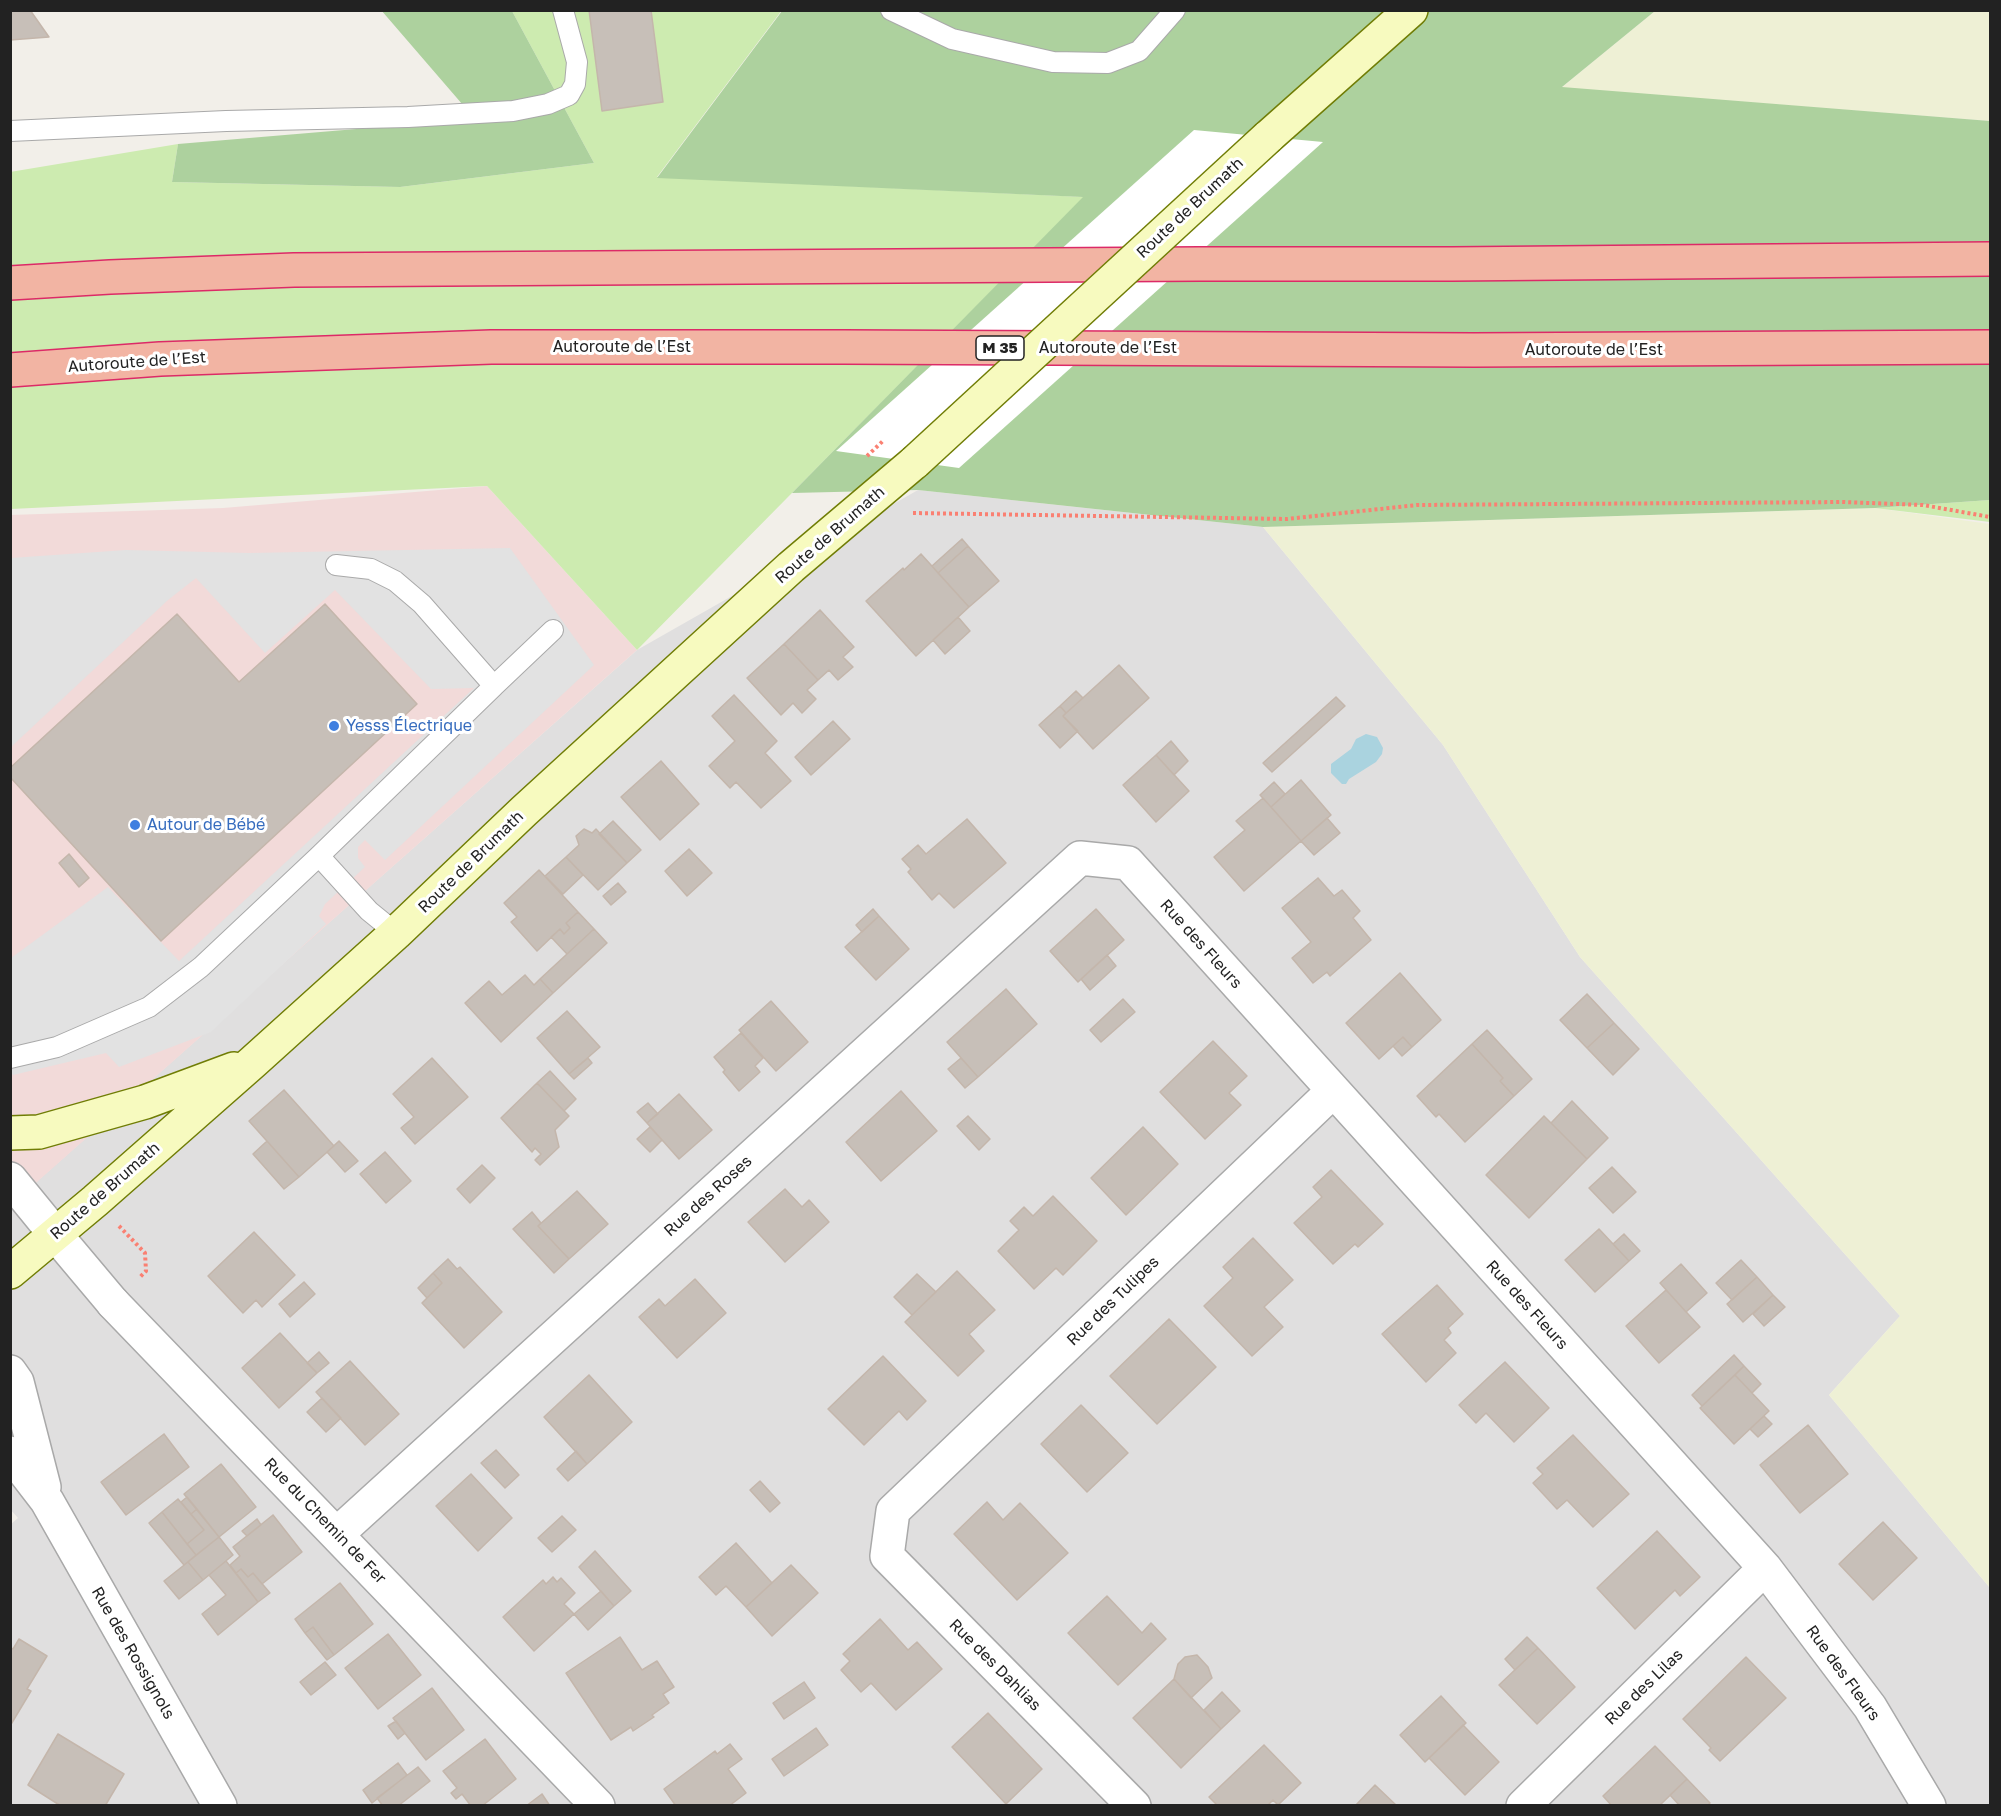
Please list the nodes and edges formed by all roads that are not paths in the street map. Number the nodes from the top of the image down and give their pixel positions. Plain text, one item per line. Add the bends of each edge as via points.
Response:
1 (563, 10) edge
2 (891, 10) edge
3 (1175, 10) edge
4 (1411, 10) edge
5 (10, 131) edge
6 (1990, 259) edge
7 (10, 283) edge
8 (1990, 347) edge
9 (10, 370) edge
10 (336, 565) dead end
11 (553, 630) dead end
12 (494, 686) junction
13 (319, 856) junction
14 (1080, 858) joint
15 (396, 933) junction
16 (10, 1058) edge
17 (253, 1062) junction
18 (1333, 1091) junction
19 (10, 1133) edge
20 (10, 1179) edge
21 (55, 1234) junction
22 (10, 1272) edge
23 (10, 1372) edge
24 (10, 1453) edge
25 (47, 1501) junction
26 (893, 1511) joint
27 (337, 1534) junction
28 (1765, 1568) junction
29 (220, 1806) edge
30 (598, 1806) edge
31 (1134, 1806) edge
32 (1522, 1806) edge
33 (1929, 1806) edge

1 - 5 lane via 577,62 575,84 568,95 548,104 513,111 408,117
2 - 3 lane via 952,39 1053,62 1108,63 1139,51
4 - 15 main road, Route de Brumath, bridge via 915,462 791,567
6 - 7 highway via 294,270
8 - 9 highway, Autoroute de l’Est / M 35 via 1474,350 491,347 160,359
10 - 12 lane via 370,569 394,581 422,604
11 - 12 lane
12 - 13 lane
13 - 15 lane via 369,911
13 - 16 lane via 201,967 149,1007 57,1047
14 - 18 street, Rue des Fleurs via 1128,863
14 - 27 street, Rue des Roses
15 - 17 main road, Route de Brumath
17 - 19 main road, Route de Brumath via 145,1102 39,1132
17 - 21 main road, Route de Brumath
18 - 26 street, Rue des Tulipes
18 - 28 street, Rue des Fleurs
20 - 21 street, Rue du Chemin de Fer
21 - 22 main road, Route de Brumath
21 - 27 street, Rue du Chemin de Fer via 113,1303
23 - 25 street, Rue des Rossignols via 17,1382
24 - 25 street, Rue des Rossignols
25 - 29 street, Rue des Rossignols
26 - 31 street, Rue des Dahlias via 888,1556
27 - 30 street, Rue du Chemin de Fer
28 - 32 street, Rue des Lilas
28 - 33 street, Rue des Fleurs via 1870,1707

